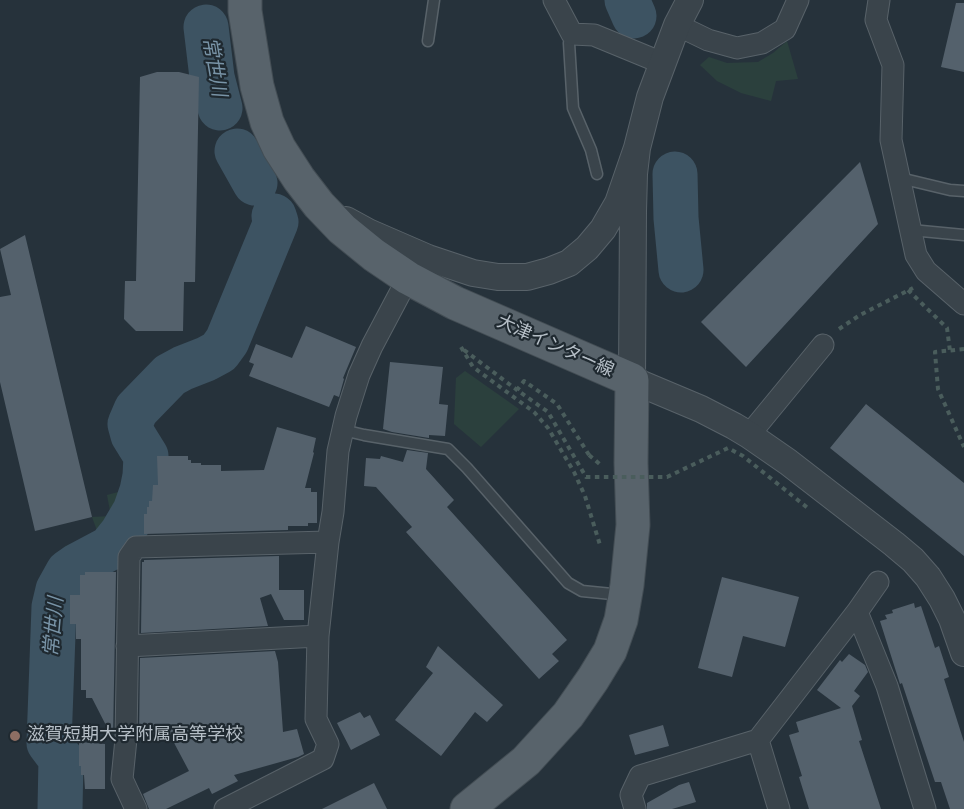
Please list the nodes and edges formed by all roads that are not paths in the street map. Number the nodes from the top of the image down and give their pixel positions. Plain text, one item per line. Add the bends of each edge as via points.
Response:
1 (244, 0) edge
2 (434, 0) edge
3 (554, 0) edge
4 (690, 0) edge
5 (798, 0) edge
6 (879, 0) edge
7 (677, 25) junction
8 (572, 34) junction
9 (428, 41) dead end
10 (662, 63) junction
11 (637, 148) junction
12 (597, 174) dead end
13 (900, 178) junction
14 (964, 191) edge
15 (319, 205) junction
16 (911, 230) junction
17 (964, 235) edge
18 (408, 278) junction
19 (964, 304) edge
20 (823, 345) road end
21 (632, 380) junction
22 (343, 430) junction
23 (749, 435) junction
24 (328, 542) junction
25 (878, 582) dead end
26 (625, 595) junction
27 (857, 612) junction
28 (318, 636) junction
29 (127, 646) junction
30 (964, 654) edge
31 (758, 740) junction
32 (136, 809) edge
33 (225, 809) edge
34 (467, 809) edge
35 (635, 809) edge
36 (779, 809) edge
37 (925, 809) edge

1 - 15 main road, 大津インター線 via 257,86 267,122 279,148
2 - 9 lane
3 - 8 street
4 - 7 street
5 - 7 street via 785,29 753,45 737,48
6 - 13 street via 876,20 893,65 891,140
7 - 10 street
8 - 10 street via 594,35
8 - 12 lane via 573,108
10 - 11 street
11 - 15 street via 618,203 587,248 569,263 527,278 498,278 428,258
11 - 21 street
13 - 14 lane
13 - 16 street
15 - 18 main road, 大津インター線 via 342,229
16 - 17 lane
16 - 19 street via 916,255 926,271
18 - 21 main road, 大津インター線 via 455,303
18 - 22 street via 359,375
20 - 23 street
21 - 23 street
21 - 26 main road, 大津インター線 via 633,525
22 - 24 street
22 - 26 lane via 448,449 568,583 582,591
23 - 30 street via 913,560 942,599
24 - 28 street
24 - 29 street via 136,547 129,557
25 - 27 street
26 - 34 main road, 大津インター線 via 610,651 568,715 526,761
27 - 31 street
27 - 37 street via 887,686
28 - 29 street
28 - 33 street via 316,720 328,744 323,759
29 - 32 street via 122,779
31 - 35 street via 639,776 631,795
31 - 36 street

